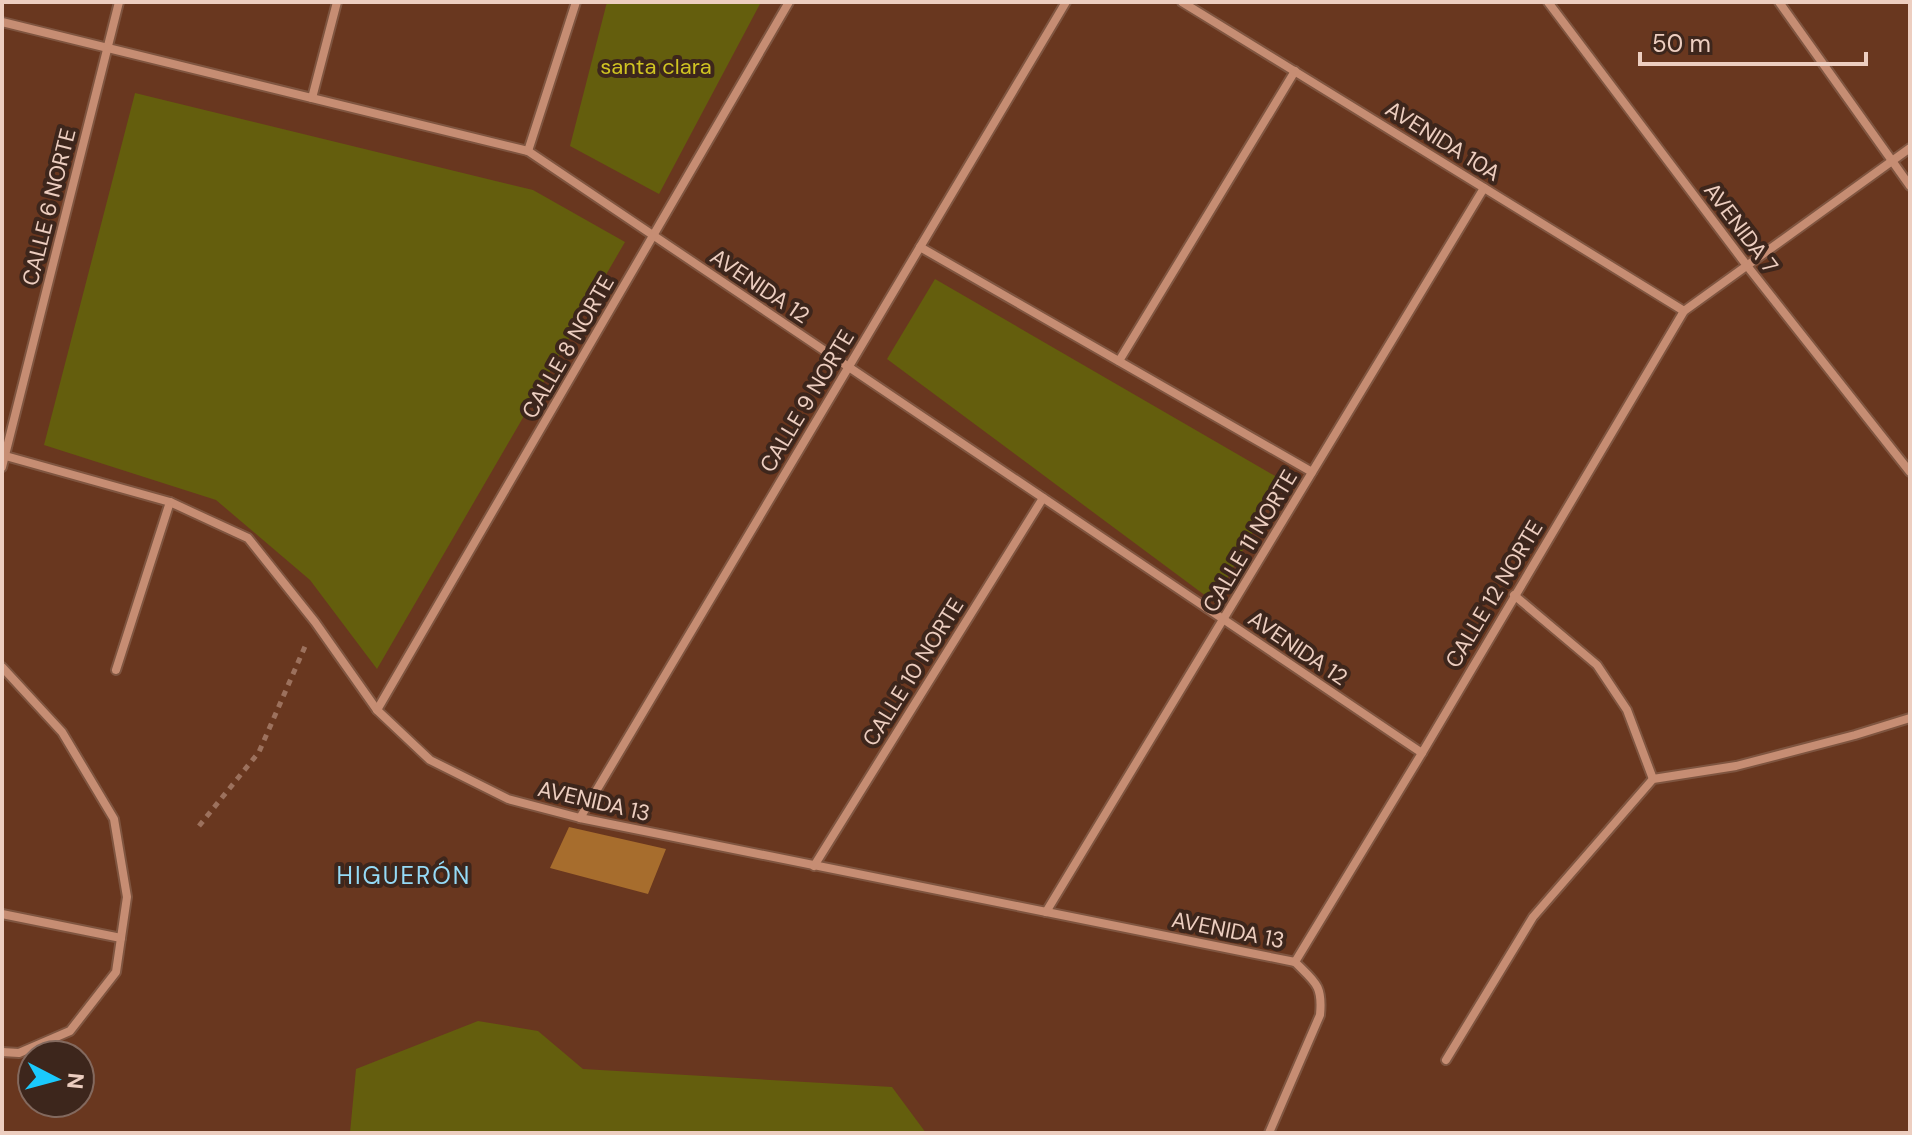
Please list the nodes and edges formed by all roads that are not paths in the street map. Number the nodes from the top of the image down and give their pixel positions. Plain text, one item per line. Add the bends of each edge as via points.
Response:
1 (119, 2) edge
2 (337, 2) edge
3 (576, 2) edge
4 (789, 2) edge
5 (1066, 2) edge
6 (1182, 2) edge
7 (1548, 2) edge
8 (1779, 2) edge
9 (2, 22) edge
10 (107, 48) junction
11 (1295, 71) junction
12 (312, 98) junction
13 (1910, 148) edge
14 (528, 151) junction
15 (1892, 161) junction
16 (1910, 186) edge
17 (1484, 188) junction
18 (653, 235) junction
19 (920, 247) junction
20 (1748, 267) junction
21 (1684, 311) junction
22 (1119, 361) junction
23 (848, 367) junction
24 (1910, 454) edge
25 (3, 456) edge
26 (1901, 461) junction
27 (2, 467) edge
28 (1312, 472) junction
29 (1910, 472) edge
30 (1043, 498) junction
31 (170, 502) junction
32 (1514, 595) junction
33 (1224, 619) junction
34 (2, 667) edge
35 (116, 670) dead end
36 (377, 710) junction
37 (1910, 718) edge
38 (1422, 753) junction
39 (1653, 779) junction
40 (580, 818) junction
41 (814, 866) junction
42 (1046, 912) junction
43 (2, 914) edge
44 (121, 938) junction
45 (1295, 962) junction
46 (2, 1052) edge
47 (1446, 1060) dead end
48 (1269, 1133) edge

1 - 10 street, CALLE 6 NORTE
2 - 12 street
3 - 14 street
4 - 18 street, CALLE 8 NORTE
5 - 19 street, CALLE 9 NORTE
6 - 11 street, AVENIDA 10A
7 - 20 street, AVENIDA 7
8 - 15 street
9 - 10 street, AVENIDA 12
10 - 12 street, AVENIDA 12
10 - 25 street, CALLE 6 NORTE
11 - 17 street, AVENIDA 10A
11 - 22 street
12 - 14 street, AVENIDA 12
13 - 15 street, CALLE 12 NORTE
14 - 18 street, AVENIDA 12
15 - 16 street
15 - 20 street, CALLE 12 NORTE
17 - 21 street, AVENIDA 10A
17 - 28 street, CALLE 11 NORTE
18 - 23 street, AVENIDA 12
18 - 36 street, CALLE 8 NORTE
19 - 22 street
19 - 23 street, CALLE 9 NORTE
20 - 21 street, CALLE 12 NORTE
20 - 26 street, AVENIDA 7
21 - 32 street, CALLE 12 NORTE
22 - 28 street
23 - 30 street, AVENIDA 12
23 - 40 street, CALLE 9 NORTE
24 - 26 street
25 - 27 street, CALLE 6 NORTE
25 - 31 street, AVENIDA 13
26 - 29 street, AVENIDA 7
28 - 33 street, CALLE 11 NORTE
30 - 33 street, AVENIDA 12
30 - 41 street, CALLE 10 NORTE
31 - 35 street
31 - 36 street, AVENIDA 13 via 248,538
32 - 38 street, CALLE 12 NORTE
32 - 39 street via 1597,665 1627,710
33 - 38 street, AVENIDA 12
33 - 42 street, CALLE 11 NORTE
34 - 44 street via 62,732 114,819 127,897
36 - 40 street, AVENIDA 13 via 430,760 508,799
37 - 39 street via 1736,766
38 - 45 street, CALLE 12 NORTE
39 - 47 street via 1533,917
40 - 41 street, AVENIDA 13
41 - 42 street, AVENIDA 13
42 - 45 street, AVENIDA 13
43 - 44 street
44 - 46 street via 116,972 70,1031 19,1053
45 - 48 street via 1316,983 1322,997 1320,1015

